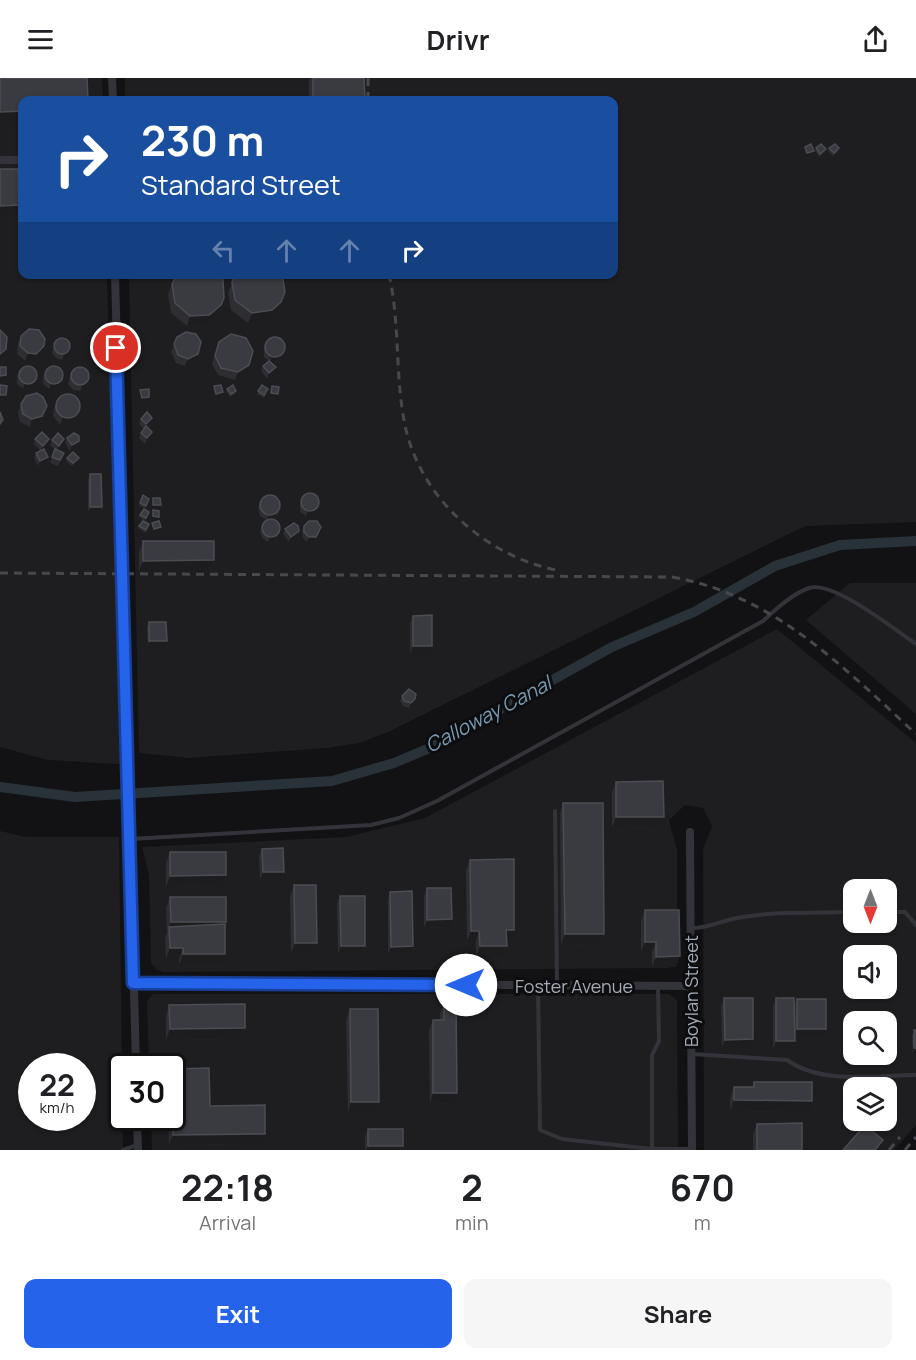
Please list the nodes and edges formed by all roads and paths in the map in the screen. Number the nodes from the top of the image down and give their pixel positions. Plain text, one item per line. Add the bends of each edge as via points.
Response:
1 (112, 78) edge
2 (113, 96) edge
3 (0, 160) edge
4 (18, 160) edge
5 (115, 279) edge
6 (916, 644) edge
7 (555, 811) dead end
8 (690, 832) dead end
9 (131, 839) junction
10 (843, 912) edge
11 (897, 912) edge
12 (916, 926) edge
13 (691, 928) junction
14 (133, 983) junction
15 (538, 985) junction
16 (557, 986) junction
17 (658, 986) junction
18 (691, 986) junction
19 (136, 1053) edge
20 (691, 1054) junction
21 (916, 1075) edge
22 (137, 1131) edge
23 (138, 1148) edge
24 (652, 1149) edge
25 (123, 1150) edge
26 (692, 1150) edge

1 - 2 street
3 - 4 street
5 - 9 street
6 - 9 lane via 842,596 819,587 809,588 755,626 437,801 399,818 371,825
7 - 16 lane
8 - 13 street, Boylan Street
9 - 14 street
10 - 13 lane via 735,918 709,928
11 - 12 lane via 905,912
13 - 18 street, Boylan Street
14 - 15 street, Foster Avenue
14 - 19 street
15 - 16 street, Foster Avenue
15 - 24 lane via 540,1130 562,1139
16 - 17 street, Foster Avenue
17 - 18 street, Foster Avenue
17 - 24 lane via 659,1041 652,1055
18 - 20 street, Boylan Street
20 - 21 lane via 787,1060 799,1068 826,1075
20 - 26 street, Boylan Street
22 - 23 street
23 - 25 lane
24 - 26 lane

